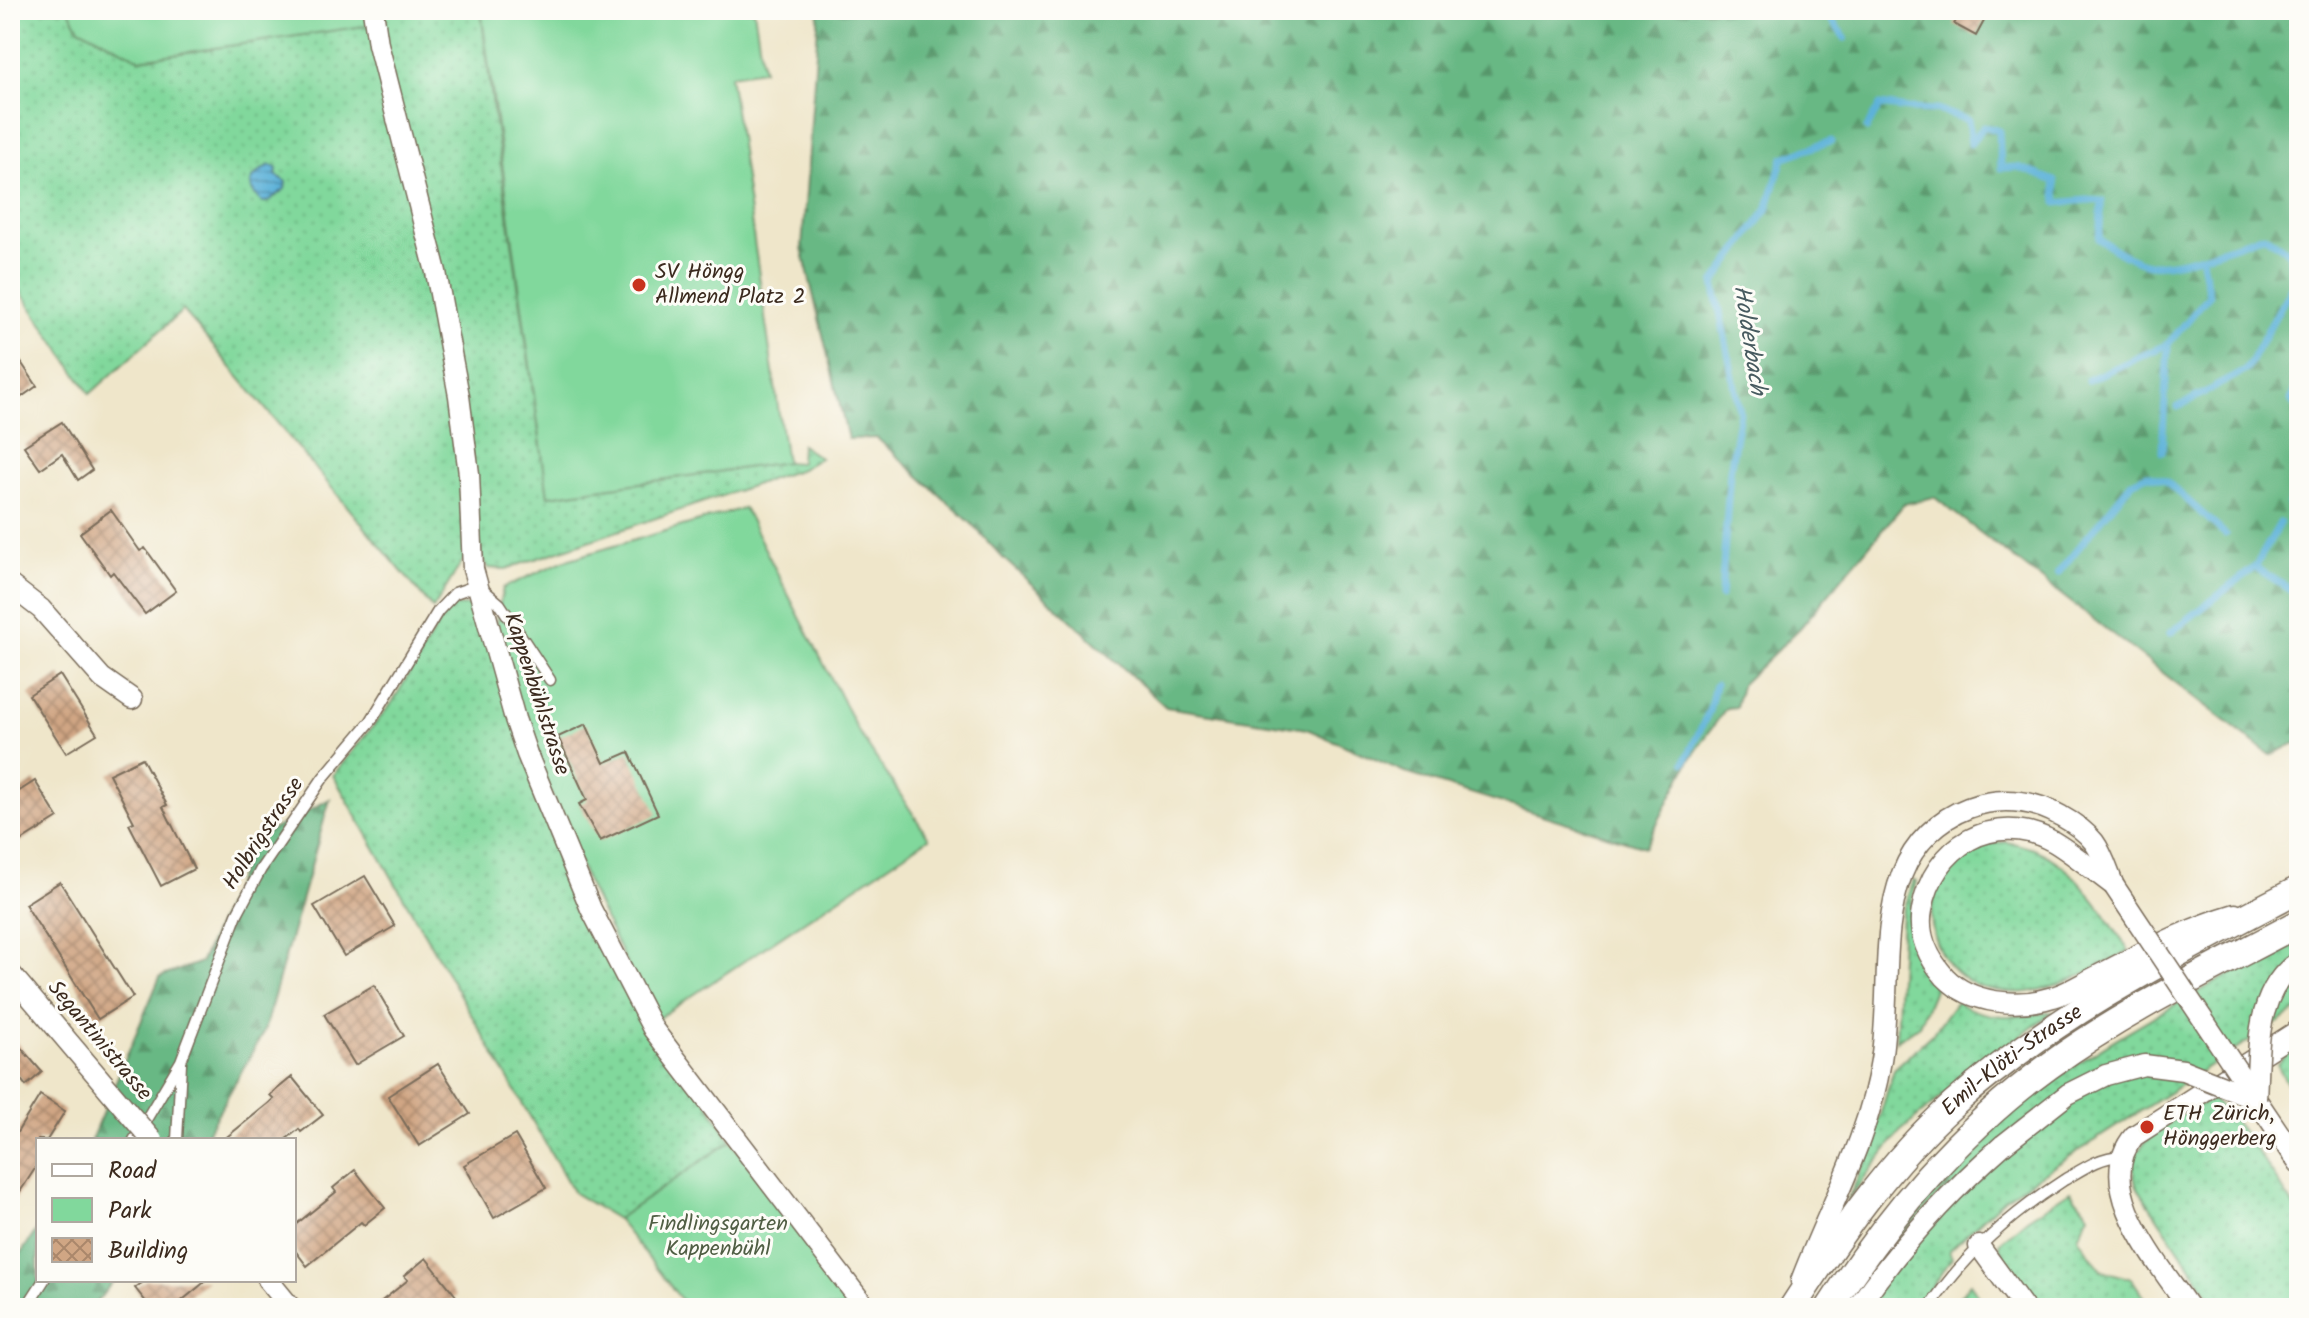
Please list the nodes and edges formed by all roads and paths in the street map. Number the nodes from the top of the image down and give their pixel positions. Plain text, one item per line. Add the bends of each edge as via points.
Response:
1 (373, 10) edge
2 (10, 585) edge
3 (478, 585) junction
4 (550, 680) dead end
5 (132, 699) dead end
6 (2114, 886) junction
7 (2299, 889) edge
8 (2270, 904) junction
9 (2299, 923) edge
10 (2299, 961) edge
11 (10, 973) edge
12 (2299, 1030) edge
13 (181, 1061) junction
14 (2240, 1068) junction
15 (2256, 1099) junction
16 (135, 1138) edge
17 (150, 1138) edge
18 (177, 1138) edge
19 (2292, 1150) edge
20 (2121, 1156) junction
21 (1979, 1246) junction
22 (43, 1282) edge
23 (270, 1282) edge
24 (26, 1308) edge
25 (291, 1308) edge
26 (866, 1308) edge
27 (1791, 1308) edge
28 (1829, 1308) edge
29 (1857, 1308) edge
30 (1929, 1308) edge
31 (2024, 1308) edge
32 (2189, 1308) edge

1 - 3 street, Kappenbühlstrasse via 436,272 456,380
2 - 5 street via 41,609 102,678
3 - 4 lane via 500,604
3 - 13 lane, Holbrigstrasse via 455,593 438,611 371,721 323,778 261,869 237,914
3 - 26 street, Kappenbühlstrasse via 527,754 620,970 662,1041
6 - 8 street via 2052,841 1993,829 1964,841 1942,861 1921,913 1923,940 1934,965 1950,982 1971,996 2007,1003 2053,997 2205,922
6 - 15 street, bridge
6 - 27 street via 2094,842 2049,809 2023,802 1973,805 1948,815 1929,831 1902,873 1892,909 1882,1059 1873,1100 1853,1164
7 - 8 street, Emil-Klöti-Strasse
8 - 27 street, Emil-Klöti-Strasse via 2097,998 1953,1105 1885,1177
9 - 28 street, Emil-Klöti-Strasse via 2107,1027 2049,1066 1938,1163 1868,1248
10 - 15 street, bridge via 2267,1002
11 - 17 street, Segantinistrasse, bridge
12 - 14 street
13 - 16 lane, Holbrigstrasse
13 - 18 lane
14 - 19 lane
14 - 20 street via 2134,1136
15 - 19 street
15 - 29 street, bridge via 2183,1070 2144,1065 2106,1075 2068,1094 1939,1204
20 - 21 lane via 2106,1157 2047,1191
20 - 32 street via 2121,1190 2135,1226
21 - 30 lane
21 - 31 street
22 - 24 lane
23 - 25 street

